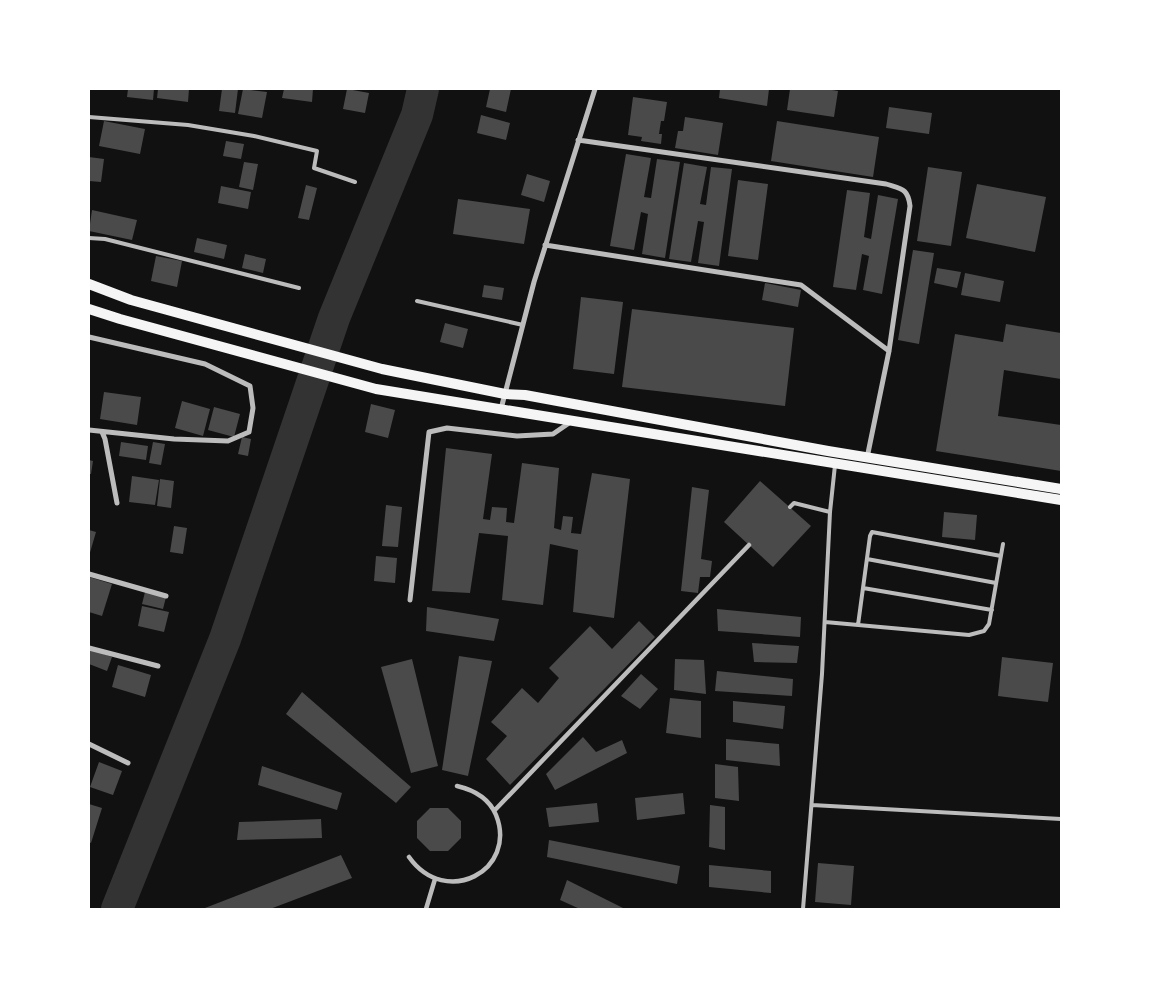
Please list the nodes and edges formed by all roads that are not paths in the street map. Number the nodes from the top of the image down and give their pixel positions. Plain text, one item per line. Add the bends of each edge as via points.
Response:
1 (595, 89) edge
2 (89, 117) edge
3 (578, 140) junction
4 (355, 182) dead end
5 (89, 238) edge
6 (546, 245) junction
7 (89, 284) edge
8 (299, 288) dead end
9 (417, 301) dead end
10 (89, 309) edge
11 (523, 325) junction
12 (89, 337) edge
13 (889, 351) junction
14 (505, 394) junction
15 (501, 409) junction
16 (572, 421) junction
17 (89, 430) edge
18 (102, 432) junction
19 (867, 458) junction
20 (835, 463) junction
21 (1061, 489) edge
22 (1061, 500) edge
23 (117, 502) dead end
24 (790, 507) dead end
25 (830, 512) junction
26 (1003, 544) dead end
27 (749, 545) dead end
28 (1001, 556) junction
29 (867, 559) junction
30 (89, 574) edge
31 (996, 582) junction
32 (863, 588) junction
33 (166, 596) dead end
34 (410, 600) dead end
35 (992, 610) junction
36 (825, 622) junction
37 (858, 625) junction
38 (89, 648) edge
39 (158, 666) dead end
40 (89, 744) edge
41 (128, 763) dead end
42 (457, 786) dead end
43 (812, 805) junction
44 (494, 811) junction
45 (1061, 819) edge
46 (409, 857) dead end
47 (435, 879) junction
48 (426, 909) edge
49 (803, 909) edge

1 - 3 street
2 - 4 lane via 188,125 316,151 314,168
3 - 6 street
3 - 13 street via 904,189 910,206
5 - 8 lane via 105,239
6 - 11 street
6 - 13 street via 801,285
7 - 14 main road via 131,300 382,370
9 - 11 lane
10 - 15 main road via 376,389
11 - 14 street
12 - 18 street via 205,364 250,386 254,408 249,432 228,441
13 - 19 street
14 - 15 street
14 - 19 main road via 526,395
15 - 16 main road
16 - 20 main road
16 - 34 street via 553,434 517,436 448,428 429,432
17 - 18 street
18 - 23 street
19 - 21 main road
20 - 22 main road
20 - 25 lane
24 - 25 lane via 794,504
25 - 36 lane
26 - 28 lane
27 - 44 street
28 - 29 lane via 872,532
28 - 31 lane
29 - 31 lane
29 - 32 lane
30 - 33 street
31 - 35 lane
32 - 35 lane
32 - 37 lane
35 - 37 lane via 984,631 969,635
36 - 37 lane
36 - 43 lane
38 - 39 street
40 - 41 street
42 - 44 street via 479,794
43 - 45 lane
43 - 49 lane
44 - 47 street via 500,834 499,845 488,865 480,873 458,882
46 - 47 street via 420,870
47 - 48 street

